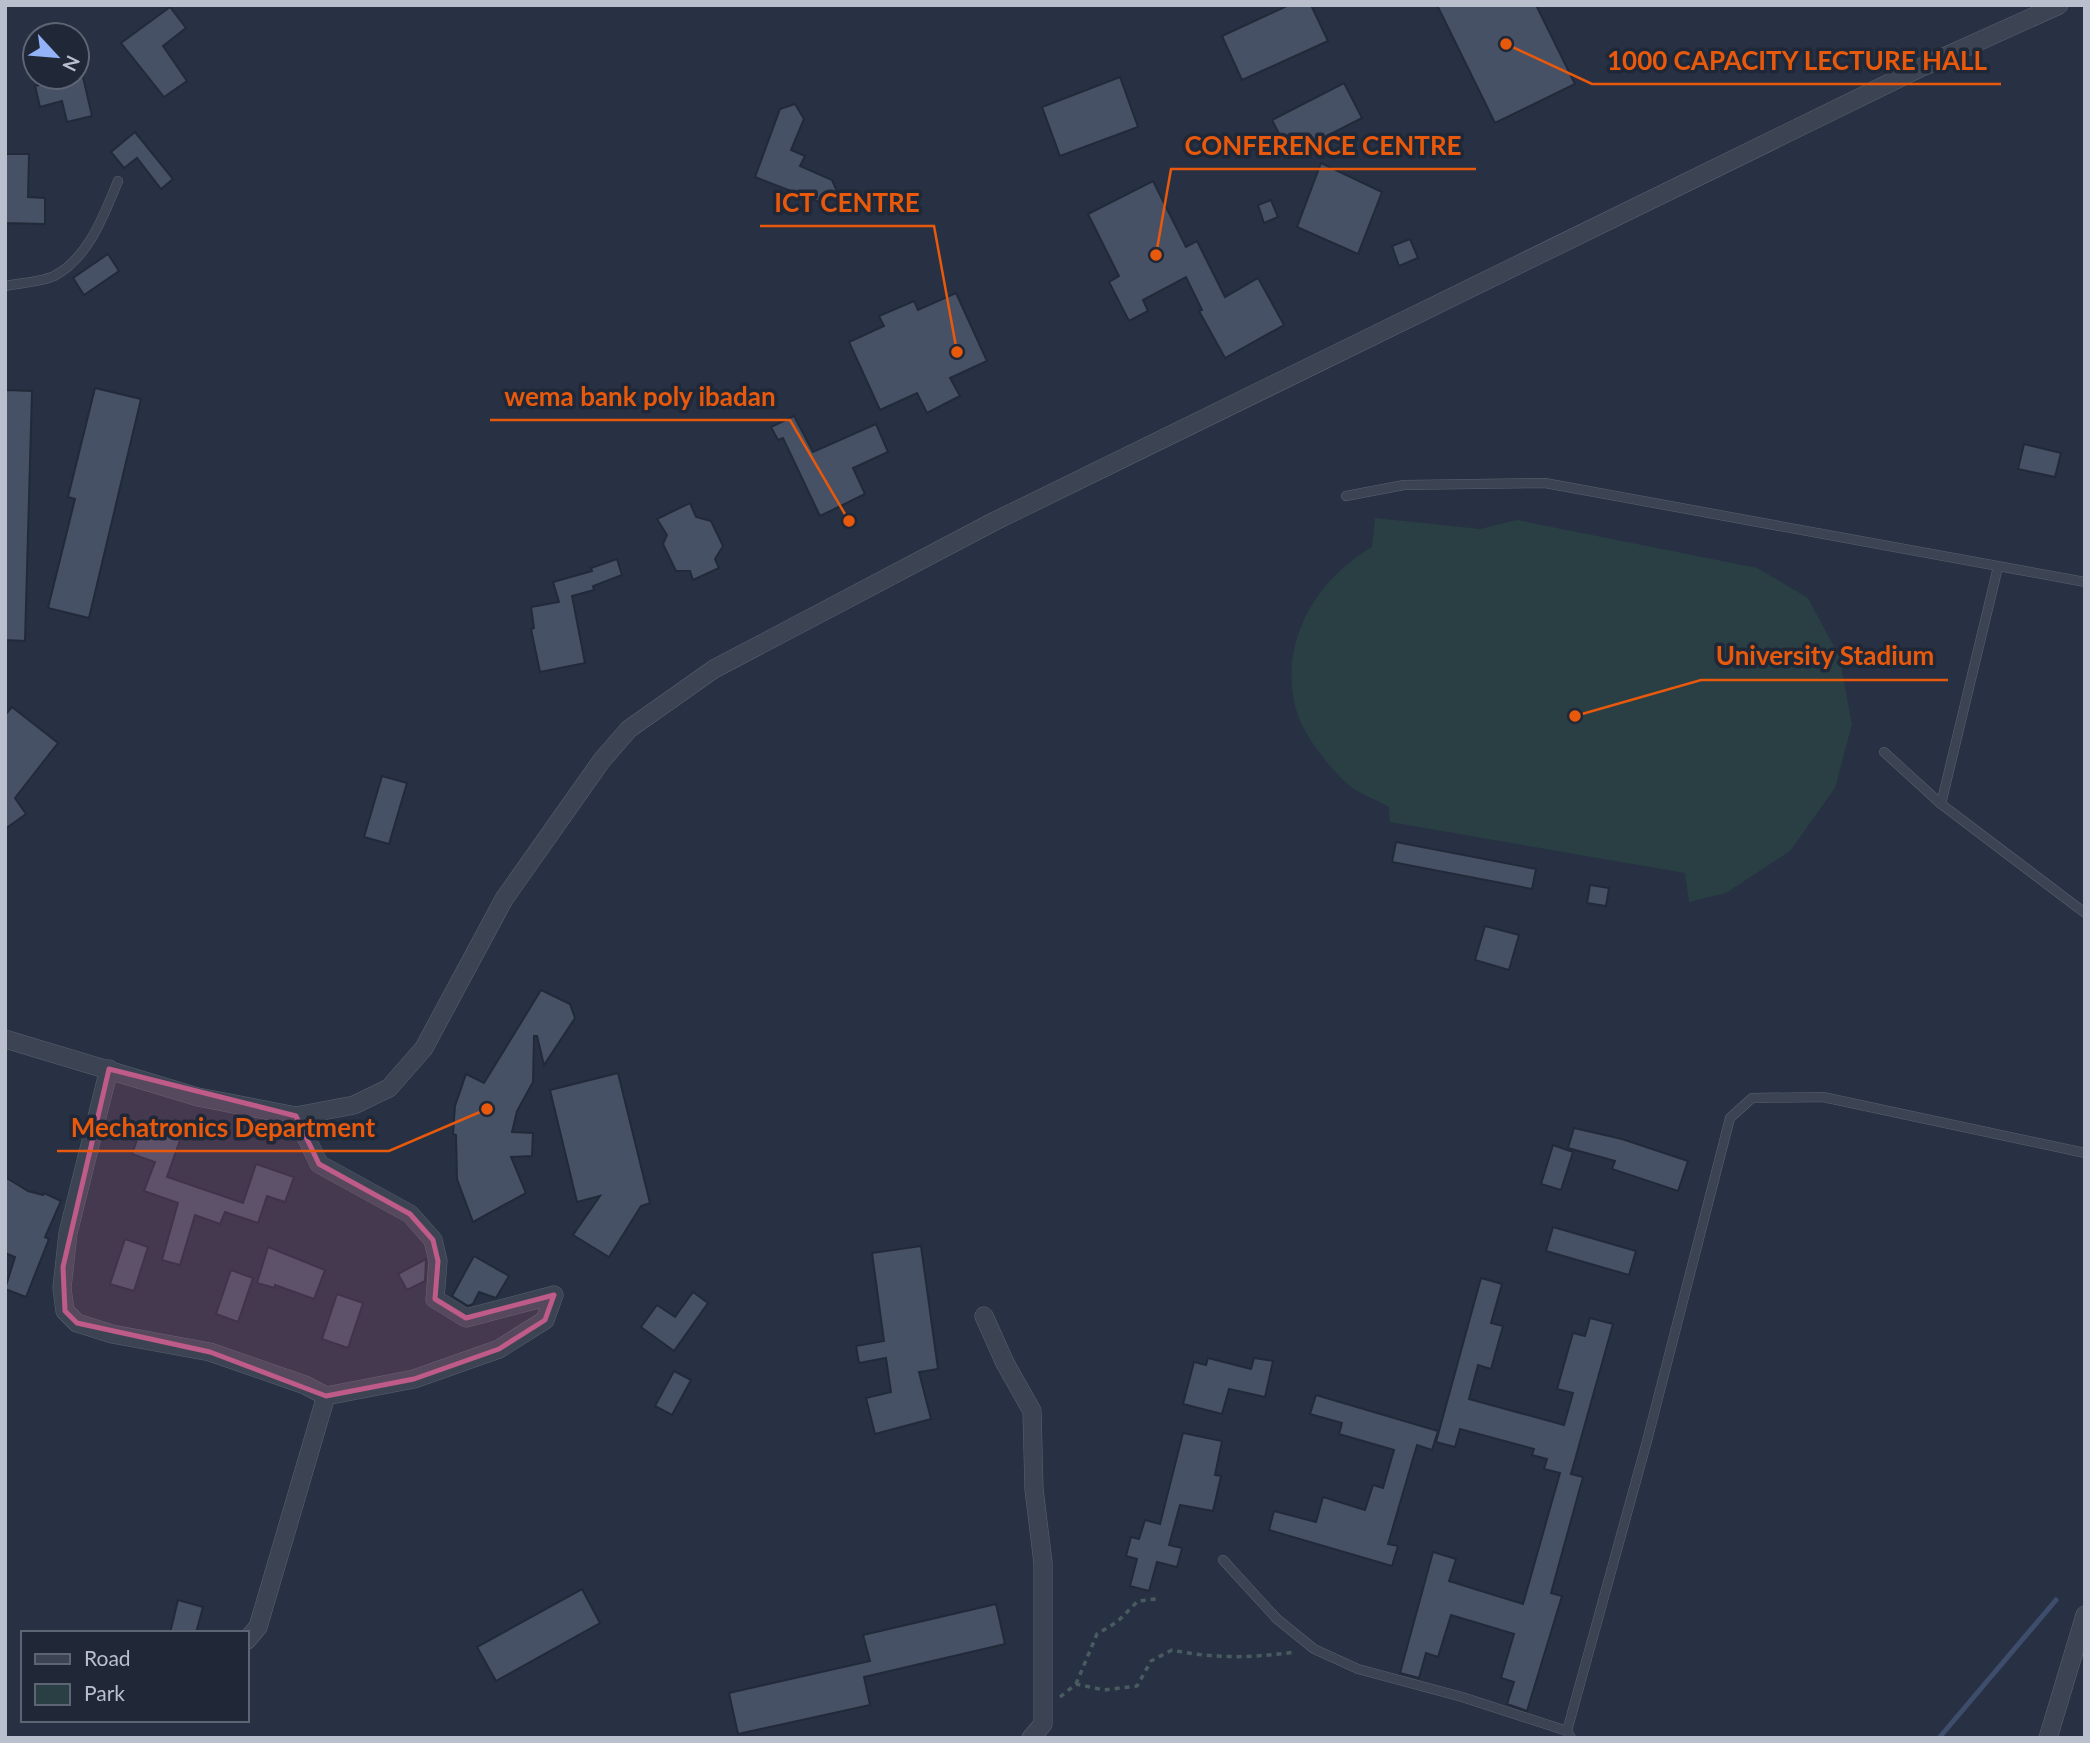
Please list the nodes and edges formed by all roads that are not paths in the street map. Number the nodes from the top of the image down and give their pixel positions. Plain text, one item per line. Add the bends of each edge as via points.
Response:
1 (2059, 5) edge
2 (118, 181) dead end
3 (5, 286) edge
4 (1346, 496) dead end
5 (1998, 567) junction
6 (2085, 582) edge
7 (1884, 752) dead end
8 (1941, 804) junction
9 (2085, 913) edge
10 (5, 1039) edge
11 (109, 1069) junction
12 (296, 1116) junction
13 (2085, 1153) edge
14 (984, 1316) dead end
15 (326, 1396) junction
16 (1223, 1560) dead end
17 (2085, 1615) edge
18 (248, 1639) edge
19 (1569, 1734) edge
20 (1031, 1738) edge
21 (2048, 1738) edge

1 - 12 street via 1909,73 993,522 714,669 629,729 603,760 504,899 424,1048 389,1088 354,1105
2 - 3 lane via 81,253 54,276
4 - 5 lane via 1404,485 1545,483
5 - 6 lane
5 - 8 lane
7 - 8 lane
8 - 9 lane
10 - 11 street
11 - 12 street via 198,1097
11 - 15 street via 68,1233 63,1267 65,1311 77,1323 210,1352
12 - 15 street via 319,1164 410,1214 433,1240 438,1261 435,1299 466,1318 554,1295 545,1320 499,1349 414,1379
13 - 19 lane via 1823,1097 1752,1098 1730,1118
14 - 20 street via 1032,1411 1034,1489 1043,1563 1043,1724
15 - 18 street via 258,1627
16 - 19 lane via 1277,1619 1314,1649 1358,1669 1462,1697
17 - 21 street

